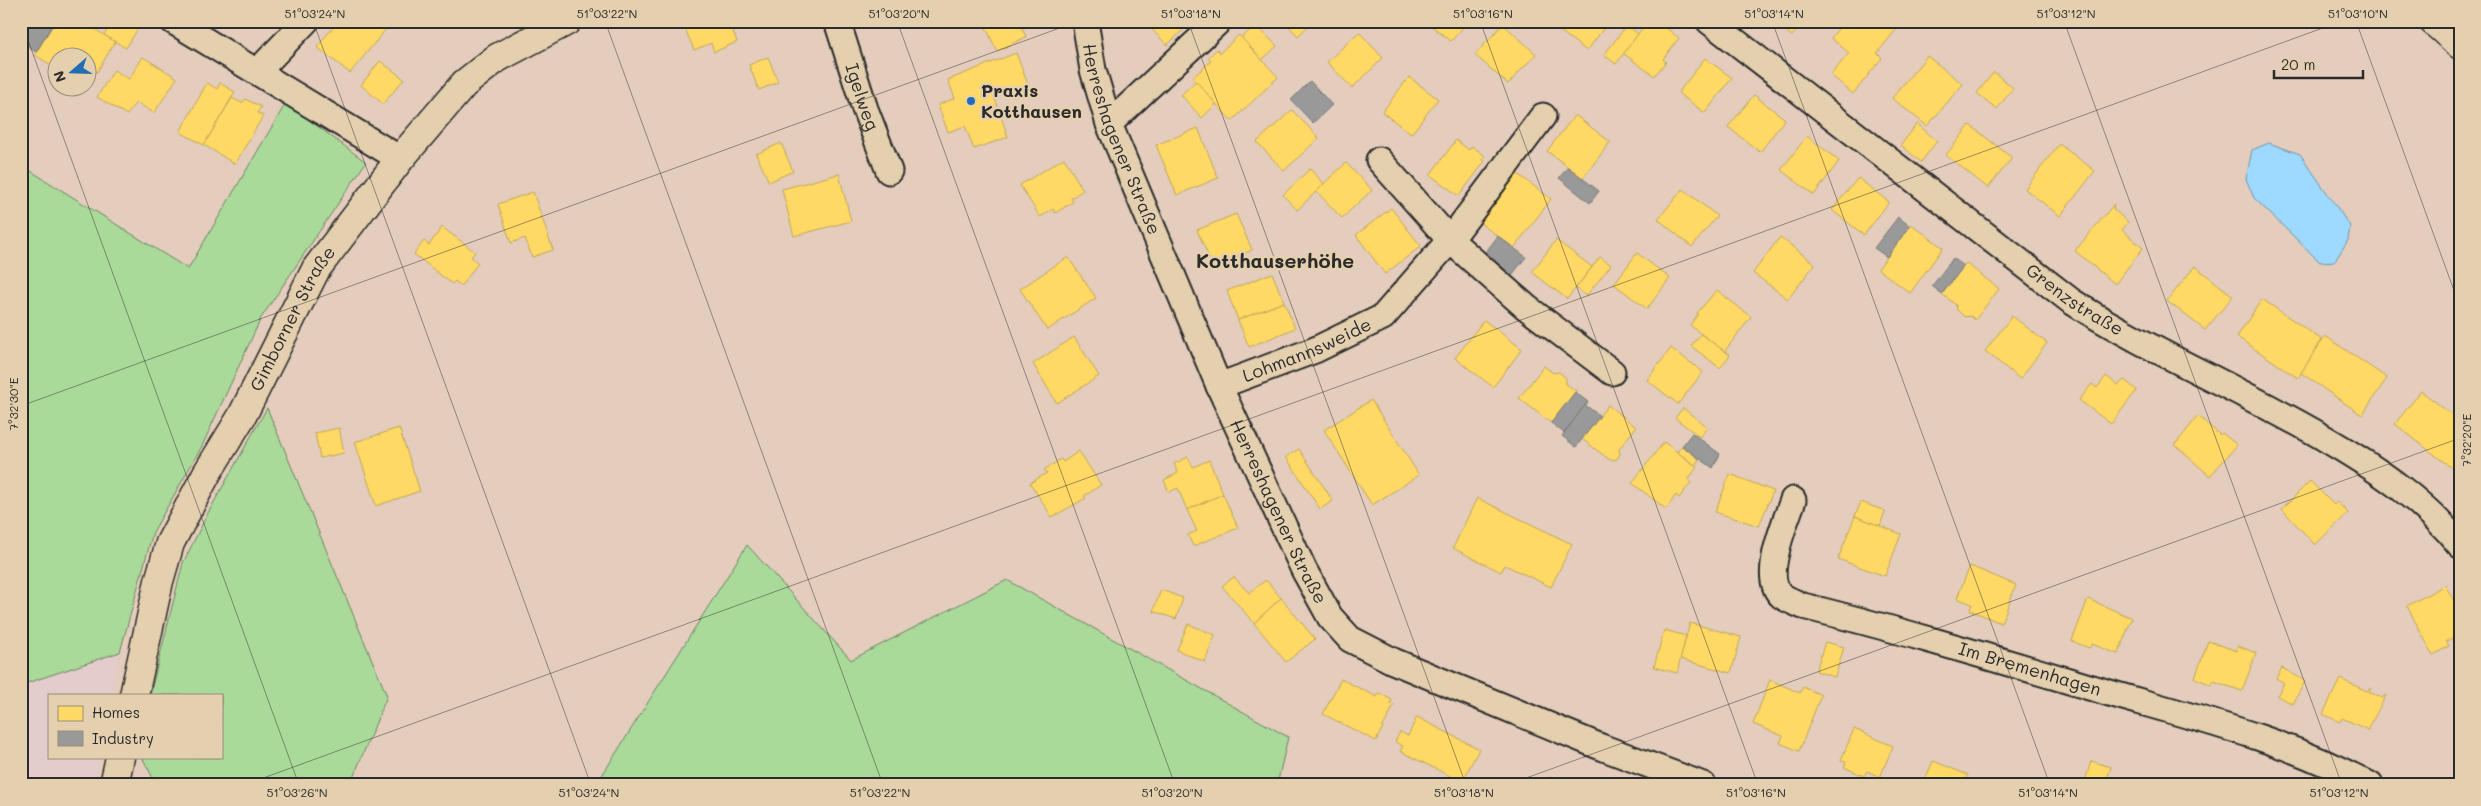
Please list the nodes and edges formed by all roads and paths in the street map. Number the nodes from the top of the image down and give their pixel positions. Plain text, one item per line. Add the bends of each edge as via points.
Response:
1 (173, 21) edge
2 (306, 21) edge
3 (567, 21) edge
4 (837, 21) edge
5 (1085, 21) edge
6 (1219, 21) edge
7 (1709, 21) edge
8 (2433, 21) edge
9 (2460, 45) edge
10 (257, 72) junction
11 (1543, 116) dead end
12 (1109, 124) junction
13 (400, 158) junction
14 (1378, 160) dead end
15 (889, 171) dead end
16 (1450, 240) junction
17 (1612, 372) dead end
18 (1219, 386) junction
19 (1793, 500) dead end
20 (2460, 545) edge
21 (134, 694) edge
22 (120, 758) edge
23 (114, 785) edge
24 (1703, 785) edge
25 (2370, 785) edge

1 - 10 street
2 - 10 street
3 - 13 street, Gimborner Straße via 497,58 464,84
4 - 15 street, Igelweg
5 - 12 street, Herreshagener Straße via 1093,70
6 - 12 street
7 - 20 street, Grenzstraße via 2071,301 2106,323 2290,418 2365,462 2412,495
8 - 9 street
10 - 13 street
11 - 16 street, Lohmannsweide
12 - 18 street, Herreshagener Straße
13 - 21 street, Gimborner Straße via 316,268 260,382 170,543
14 - 16 street
16 - 17 street via 1526,307
16 - 18 street, Lohmannsweide via 1383,317 1315,350
18 - 24 street, Herreshagener Straße via 1304,570 1330,617 1350,639 1468,694
19 - 25 street, Im Bremenhagen via 1774,560 1773,579 1781,595 1803,606 2253,734 2331,764
22 - 23 street

